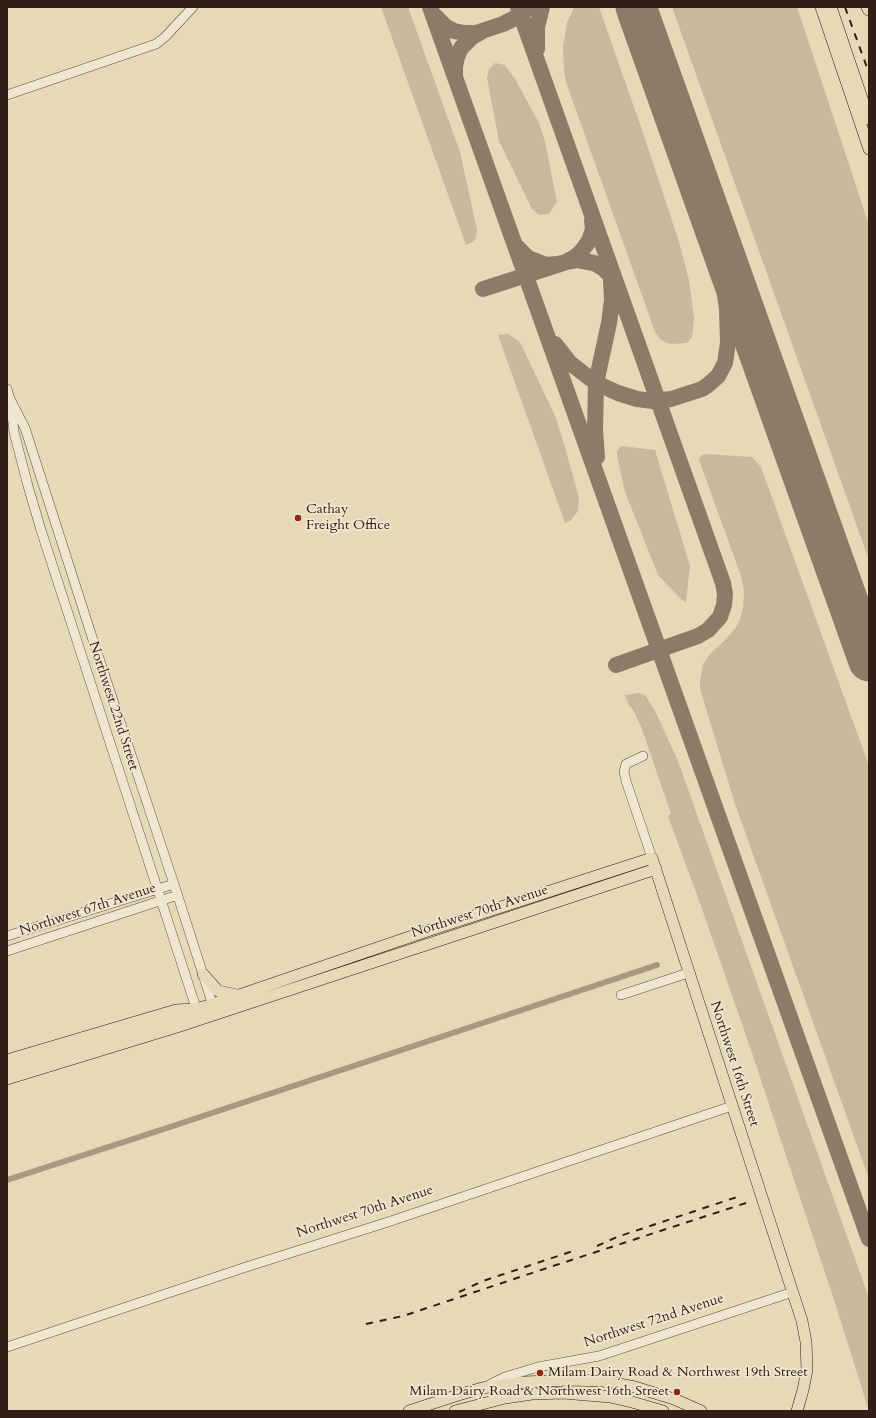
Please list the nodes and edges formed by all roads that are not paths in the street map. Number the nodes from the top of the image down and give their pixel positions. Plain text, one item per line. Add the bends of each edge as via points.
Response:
1 (193, 7) edge
2 (821, 7) edge
3 (831, 7) edge
4 (7, 95) edge
5 (869, 119) edge
6 (869, 149) edge
7 (7, 389) edge
8 (10, 399) junction
9 (643, 756) dead end
10 (652, 858) junction
11 (656, 869) junction
12 (174, 884) junction
13 (157, 889) junction
14 (178, 895) junction
15 (160, 901) junction
16 (7, 936) edge
17 (7, 951) edge
18 (688, 973) junction
19 (203, 974) junction
20 (621, 995) dead end
21 (238, 996) junction
22 (214, 1009) junction
23 (198, 1014) junction
24 (7, 1060) edge
25 (7, 1070) edge
26 (7, 1079) edge
27 (732, 1106) junction
28 (793, 1292) junction
29 (7, 1347) edge
30 (482, 1388) junction
31 (802, 1395) junction
32 (486, 1406) edge
33 (423, 1408) edge
34 (409, 1411) edge
35 (455, 1411) edge
36 (664, 1411) edge
37 (701, 1411) edge
38 (790, 1411) edge
39 (797, 1411) edge

1 - 4 street via 156,44
2 - 6 main road
3 - 5 main road
7 - 8 street, Northwest 22nd Street
8 - 12 street, Northwest 22nd Street via 25,428
8 - 13 street, Northwest 22nd Street via 14,432 28,486
9 - 10 street, Northwest 16th Street via 626,764 624,772
10 - 11 main road, Northwest 16th Street
10 - 21 main road, Northwest 70th Avenue
11 - 18 main road, Northwest 16th Street
11 - 22 main road, Northwest 70th Avenue
12 - 13 street, Northwest 67th Avenue
12 - 14 street, Northwest 22nd Street
13 - 15 street, Northwest 22nd Street
13 - 16 street, Northwest 67th Avenue
14 - 15 street, Northwest 67th Avenue
14 - 19 street, Northwest 22nd Street
15 - 17 street, Northwest 67th Avenue
15 - 23 street, Northwest 22nd Street
18 - 20 street
18 - 27 main road, Northwest 16th Street
19 - 21 main road via 218,991
19 - 22 street, Northwest 22nd Street
21 - 22 main road, Northwest 70th Avenue
22 - 23 main road, Northwest 70th Avenue
23 - 24 main road via 176,1010
23 - 25 main road
23 - 26 main road
27 - 28 main road, Northwest 16th Street
27 - 29 street, Northwest 70th Avenue
28 - 30 street, Northwest 72nd Avenue via 599,1356 553,1364 505,1377
28 - 31 main road, Northwest 16th Street via 806,1342 807,1370
30 - 32 main road
30 - 33 main road, Northwest 72nd Avenue
30 - 37 main road via 541,1380 603,1381 658,1394
31 - 38 main road, Northwest 16th Street
31 - 39 main road, Northwest 16th Street
32 - 35 main road
32 - 36 main road via 522,1395 571,1393 621,1399
33 - 34 main road, Northwest 72nd Avenue

